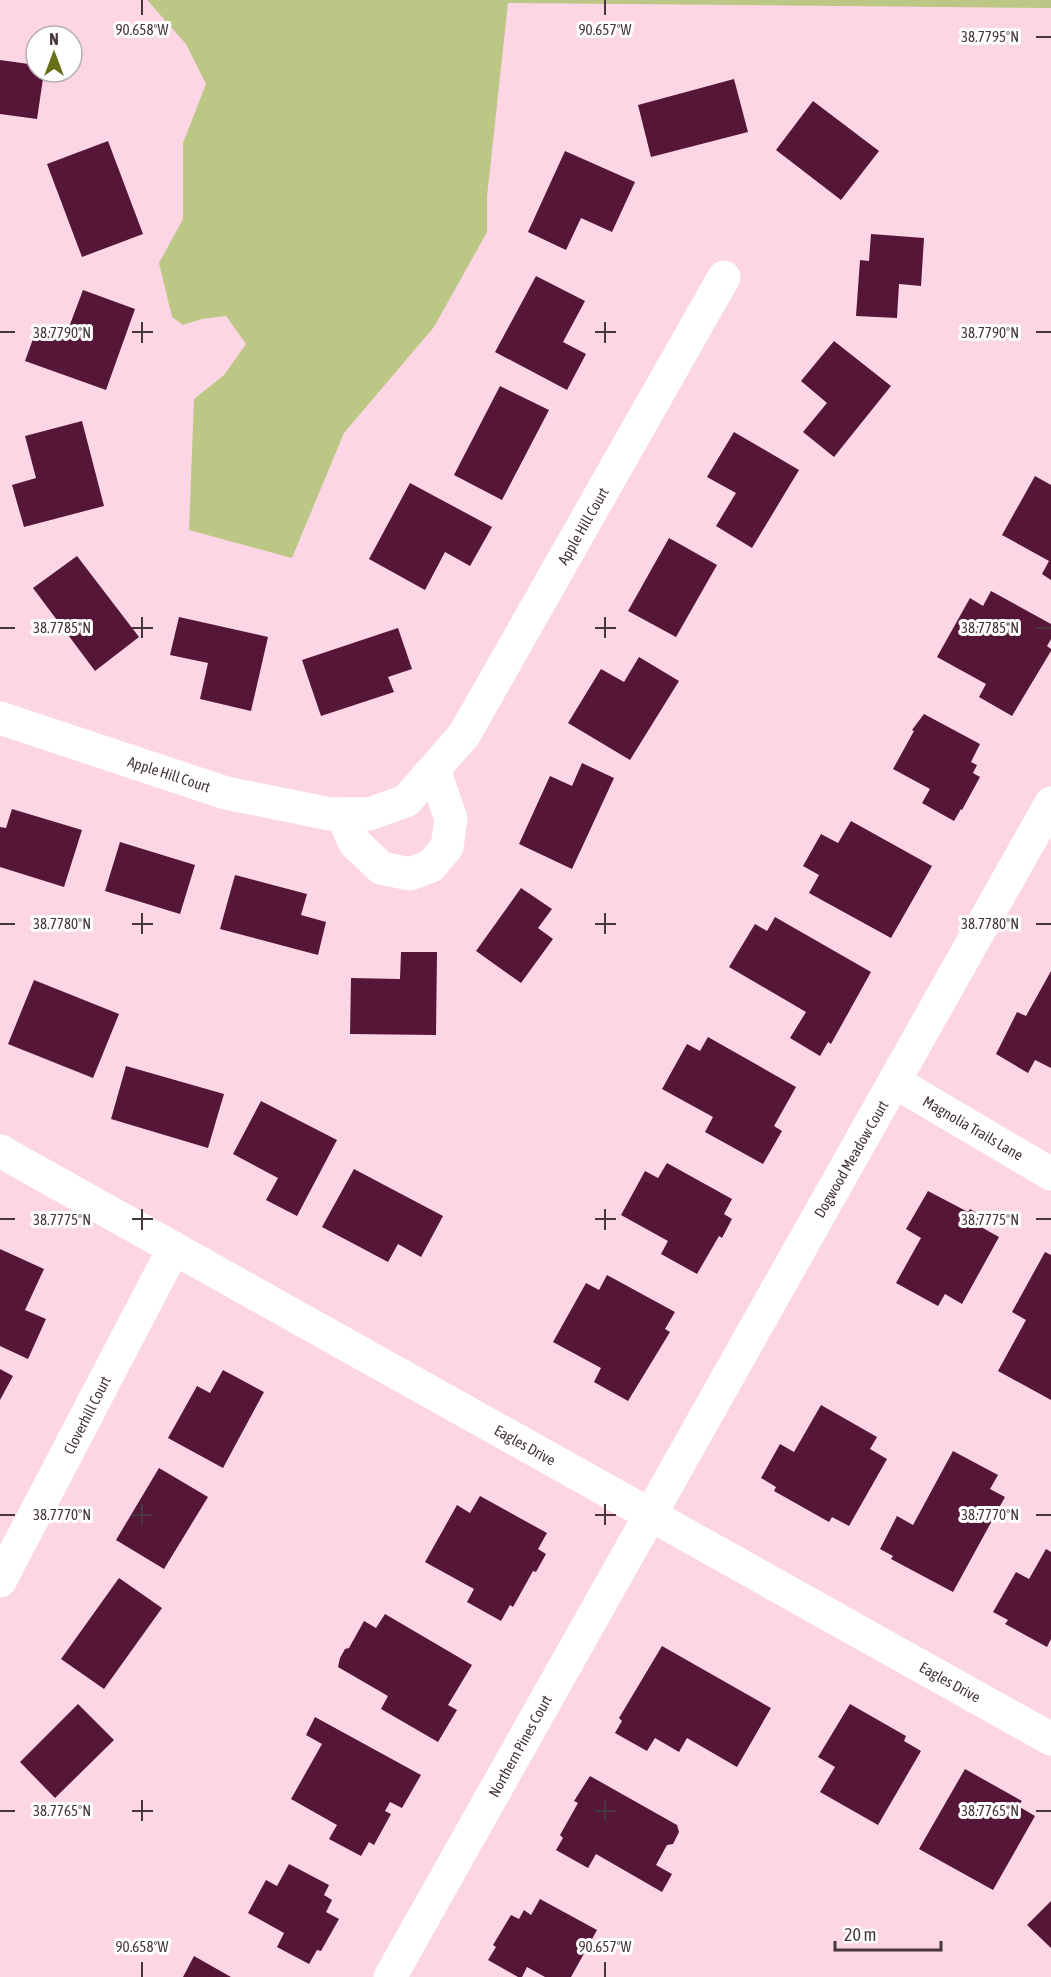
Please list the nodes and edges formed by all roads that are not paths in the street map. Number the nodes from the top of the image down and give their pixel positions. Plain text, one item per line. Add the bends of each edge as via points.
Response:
1 (724, 277) dead end
2 (0, 718) edge
3 (434, 770) junction
4 (1051, 803) edge
5 (342, 814) junction
6 (895, 1082) junction
7 (0, 1151) edge
8 (1051, 1174) edge
9 (174, 1248) junction
10 (650, 1515) junction
11 (0, 1581) edge
12 (1051, 1739) edge
13 (390, 1977) edge

1 - 3 street, Apple Hill Court via 464,735
2 - 5 street, Apple Hill Court via 226,793
3 - 5 street, Apple Hill Court via 406,801 369,814
3 - 5 street via 451,819 447,847 431,866 410,874 381,868 354,842
4 - 6 street, Dogwood Meadow Court
6 - 8 street, Magnolia Trails Lane
6 - 10 street, Dogwood Meadow Court
7 - 9 street, Eagles Drive
9 - 10 street, Eagles Drive
9 - 11 street, Cloverhill Court
10 - 12 street, Eagles Drive
10 - 13 street, Northern Pines Court

